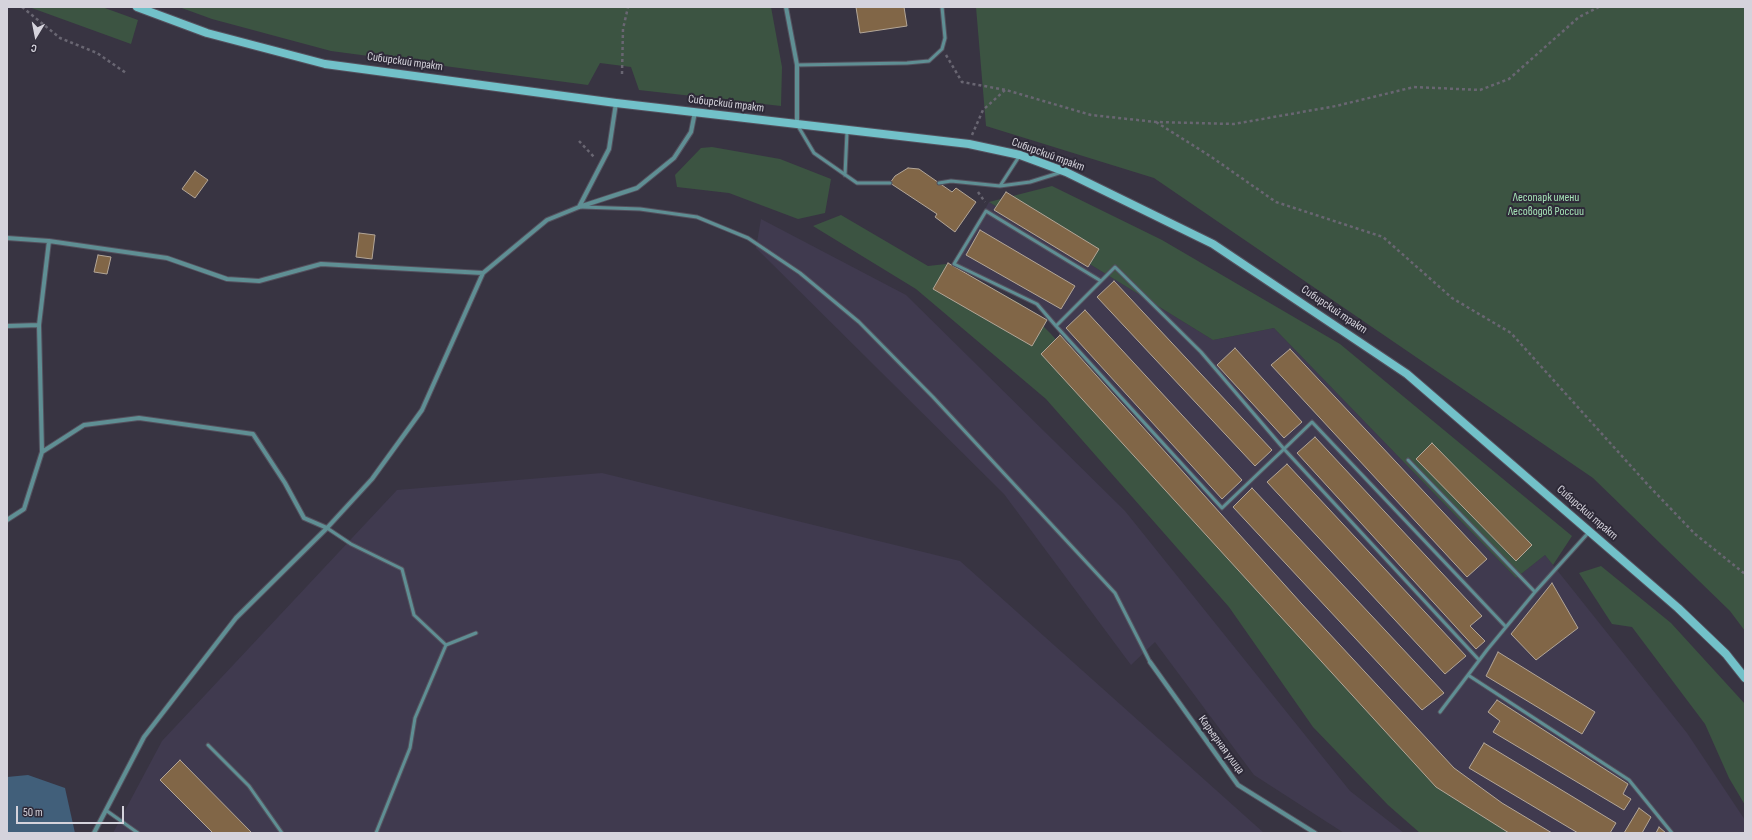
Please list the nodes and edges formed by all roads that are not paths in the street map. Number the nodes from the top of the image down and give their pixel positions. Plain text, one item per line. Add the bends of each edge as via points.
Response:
1 (138, 7) edge
2 (786, 7) edge
3 (942, 7) edge
4 (797, 65) junction
5 (616, 103) junction
6 (695, 112) junction
7 (797, 124) junction
8 (847, 130) junction
9 (1020, 155) junction
10 (1066, 172) junction
11 (845, 174) junction
12 (939, 183) dead end
13 (890, 184) dead end
14 (1000, 186) junction
15 (579, 207) junction
16 (7, 238) edge
17 (49, 241) junction
18 (483, 273) junction
19 (1101, 281) junction
20 (39, 325) junction
21 (7, 326) edge
22 (1056, 326) junction
23 (1284, 449) junction
24 (42, 452) junction
25 (1408, 460) dead end
26 (7, 520) edge
27 (327, 528) junction
28 (1589, 532) junction
29 (1535, 592) junction
30 (1506, 626) junction
31 (476, 633) dead end
32 (446, 645) junction
33 (1479, 660) junction
34 (1150, 662) joint
35 (1468, 674) junction
36 (1745, 678) edge
37 (1440, 712) dead end
38 (208, 745) dead end
39 (107, 810) junction
40 (94, 833) edge
41 (138, 833) edge
42 (282, 833) edge
43 (376, 833) edge
44 (1315, 833) edge
45 (1672, 833) edge

1 - 5 main road, Сибирский тракт via 206,33 325,64
2 - 4 street
3 - 4 lane via 945,38 942,49 929,61
4 - 7 street
5 - 6 main road, Сибирский тракт
5 - 15 street via 609,149
6 - 7 main road, Сибирский тракт
6 - 15 street via 691,132 674,158 637,188
7 - 8 main road, Сибирский тракт
7 - 11 lane via 814,153
8 - 9 main road, Сибирский тракт via 969,144
8 - 11 lane
9 - 10 main road, Сибирский тракт
9 - 14 lane
10 - 14 lane via 1030,182
10 - 28 main road, Сибирский тракт via 1213,244 1407,374
11 - 13 lane via 857,183
12 - 14 lane via 952,181
15 - 18 street via 547,220
15 - 34 lane via 640,209 696,217 748,238 800,273 859,322 1115,593
16 - 17 street
17 - 18 street via 168,258 227,279 259,281 321,264
17 - 20 street
18 - 27 street via 422,410 372,479
19 - 22 lane
19 - 22 lane via 986,211 954,264 1037,304
19 - 23 lane via 1115,267 1202,352
20 - 21 street
20 - 24 street
22 - 23 lane via 1222,508
23 - 30 lane via 1312,422
23 - 33 lane
24 - 26 street via 24,509
24 - 27 street via 84,425 139,418 253,434 304,518
25 - 29 lane
27 - 32 lane via 351,544 402,569 414,615
27 - 39 street via 236,618 144,737
28 - 29 lane
28 - 36 main road, Сибирский тракт via 1678,608 1726,654
29 - 30 lane
30 - 33 lane
31 - 32 lane
32 - 43 lane via 415,718 410,748
33 - 35 lane
34 - 44 street, Карьерная улица via 1238,785
35 - 37 lane
35 - 45 lane via 1629,780
38 - 42 lane via 249,786
39 - 40 street
39 - 41 lane

